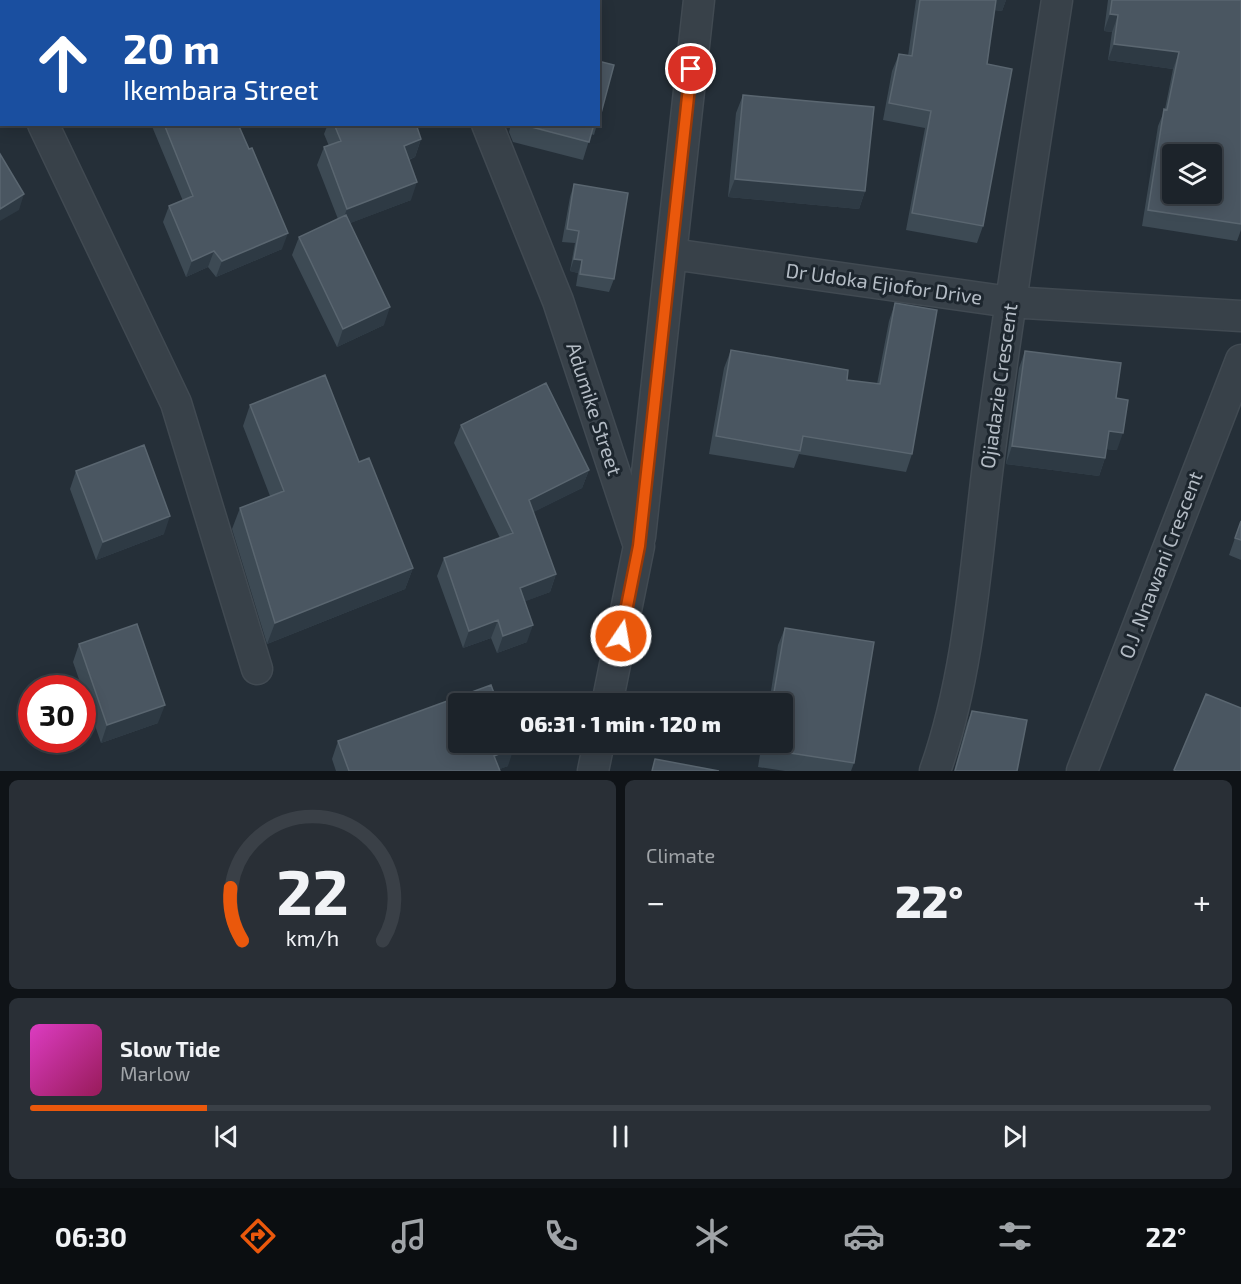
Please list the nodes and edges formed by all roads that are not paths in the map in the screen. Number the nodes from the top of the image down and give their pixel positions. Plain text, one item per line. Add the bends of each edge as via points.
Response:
1 (699, 0) edge
2 (1057, 0) edge
3 (44, 126) edge
4 (488, 126) edge
5 (672, 254) junction
6 (1010, 302) junction
7 (1241, 316) edge
8 (1241, 360) edge
9 (639, 546) junction
10 (257, 669) dead end
11 (609, 693) edge
12 (596, 753) edge
13 (593, 771) edge
14 (935, 771) edge
15 (1082, 771) edge

1 - 5 street
2 - 6 street, Ojiadazie Crescent
3 - 10 street via 177,403
4 - 9 street, Adumike Street via 558,301
5 - 6 street, Dr Udoka Ejiofor Drive
5 - 9 street
6 - 7 street, Dr Udoka Ejiofor Drive
6 - 14 street, Ojiadazie Crescent via 964,646 946,739
8 - 15 street, O.J .Nnawani Crescent
9 - 11 street, Adumike Street
12 - 13 street

